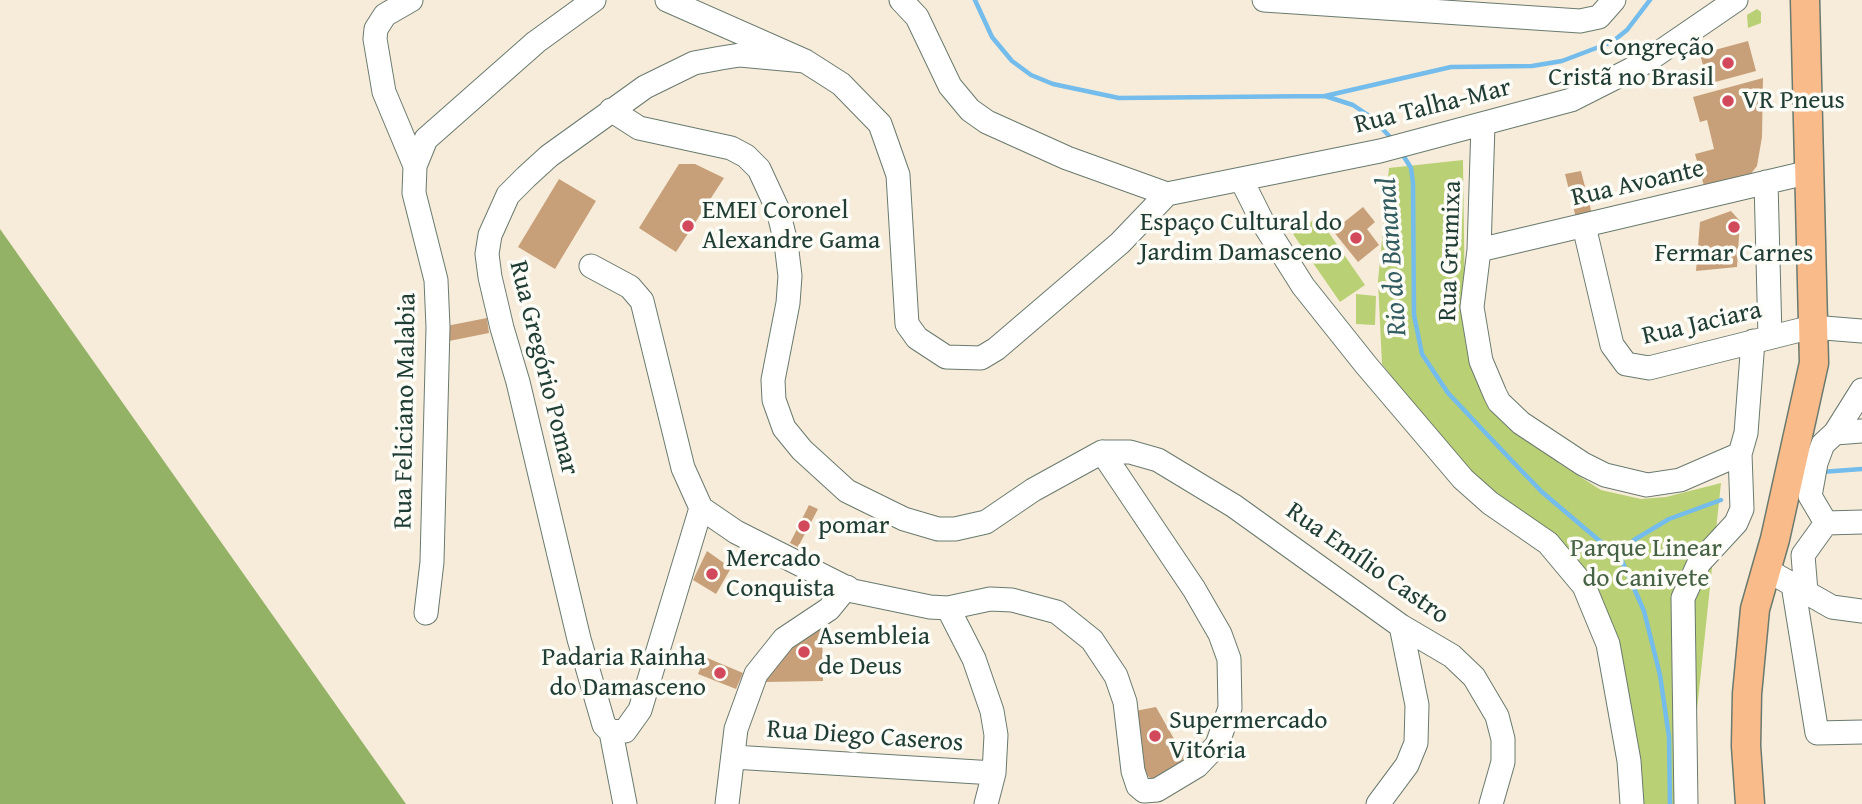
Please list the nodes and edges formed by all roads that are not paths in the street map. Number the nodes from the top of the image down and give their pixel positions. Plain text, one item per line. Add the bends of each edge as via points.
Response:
1 (411, 0) edge
2 (594, 0) edge
3 (667, 0) edge
4 (901, 0) edge
5 (1264, 0) edge
6 (1614, 0) edge
7 (1736, 0) edge
8 (1805, 0) edge
9 (805, 61) junction
10 (611, 110) junction
11 (1483, 125) junction
12 (1810, 165) junction
13 (415, 166) junction
14 (1242, 181) junction
15 (1766, 182) junction
16 (1167, 194) junction
17 (1584, 226) junction
18 (1479, 250) junction
19 (591, 265) dead end
20 (1812, 327) junction
21 (1862, 333) edge
22 (1761, 339) junction
23 (1862, 390) edge
24 (1862, 431) edge
25 (1835, 433) junction
26 (1102, 452) junction
27 (1738, 456) junction
28 (701, 508) junction
29 (1862, 522) edge
30 (1826, 523) junction
31 (1767, 570) junction
32 (847, 587) junction
33 (1800, 589) junction
34 (948, 608) junction
35 (1862, 611) edge
36 (426, 612) dead end
37 (1401, 626) junction
38 (611, 732) junction
39 (1862, 732) edge
40 (733, 757) junction
41 (994, 773) junction
42 (1140, 798) edge
43 (625, 804) edge
44 (727, 804) edge
45 (986, 804) edge
46 (1378, 804) edge
47 (1492, 804) edge
48 (1632, 804) edge
49 (1686, 804) edge
50 (1750, 804) edge

1 - 13 street via 385,15 375,39 384,92
2 - 13 street, Rua Feliciano Malabia via 536,42 426,139
3 - 9 street
4 - 16 street via 917,17 950,86 986,122 1067,158
5 - 6 street via 1580,21 1600,17
7 - 11 street, Rua Talha-Mar via 1613,81 1571,100
8 - 12 main road
9 - 10 street, Rua Gregório Pomar via 740,55 694,64
9 - 16 street via 841,84 880,124 898,175 907,324 917,338 946,357 981,358 996,349 1073,285
10 - 26 street via 639,128 731,148 759,169 778,210 790,276 773,380 778,415 802,450 847,491 904,519 955,529 986,522
10 - 38 street, Rua Gregório Pomar via 549,156 508,195 496,217 487,254 579,639 604,725
11 - 14 street, Rua Talha-Mar
11 - 18 street, Rua Grumixa
12 - 15 street, Rua Avoante
12 - 20 main road
13 - 36 street, Rua Feliciano Malabia via 414,193 436,280 437,303 432,562
14 - 16 street, Rua Talha-Mar
14 - 48 street via 1303,286 1366,365 1463,479 1548,543 1584,586 1608,644
15 - 17 street, Rua Avoante
15 - 22 street
17 - 18 street, Rua Avoante
17 - 22 street, Rua Jaciara via 1612,345 1626,364 1649,368
18 - 27 street, Rua Grumixa via 1472,307 1481,361 1499,402 1521,423 1583,464 1647,485 1680,480
19 - 28 street via 630,287 642,301 683,468
20 - 21 street, Rua Jaciara
20 - 22 street, Rua Jaciara
20 - 31 main road via 1814,363
22 - 27 street
23 - 25 street
24 - 25 street
25 - 30 street via 1823,444 1810,496
26 - 37 street, Rua Emílio Castro via 1130,452 1168,465 1317,563
26 - 42 street via 1194,589 1229,659 1230,708 1217,745 1189,771
27 - 49 street via 1742,509 1736,523 1699,563 1683,598
28 - 32 street via 736,532
28 - 38 street via 640,710 625,731
29 - 30 street
30 - 33 street via 1803,555
31 - 33 street
31 - 50 main road via 1755,609 1750,651 1746,746
32 - 34 street via 895,601
32 - 40 street via 829,609 784,639 756,674 736,729
33 - 35 street via 1832,607
33 - 39 street via 1817,733
34 - 41 street via 986,692 996,735
34 - 42 street via 990,599 1034,603 1057,612 1092,640 1106,656 1125,702
37 - 46 street via 1416,705 1416,743 1401,774
37 - 47 street, Rua Emílio Castro via 1452,656 1488,696 1503,739 1503,762
38 - 43 street, Rua Gregório Pomar
40 - 41 street, Rua Diego Caseros
40 - 44 street
41 - 45 street

